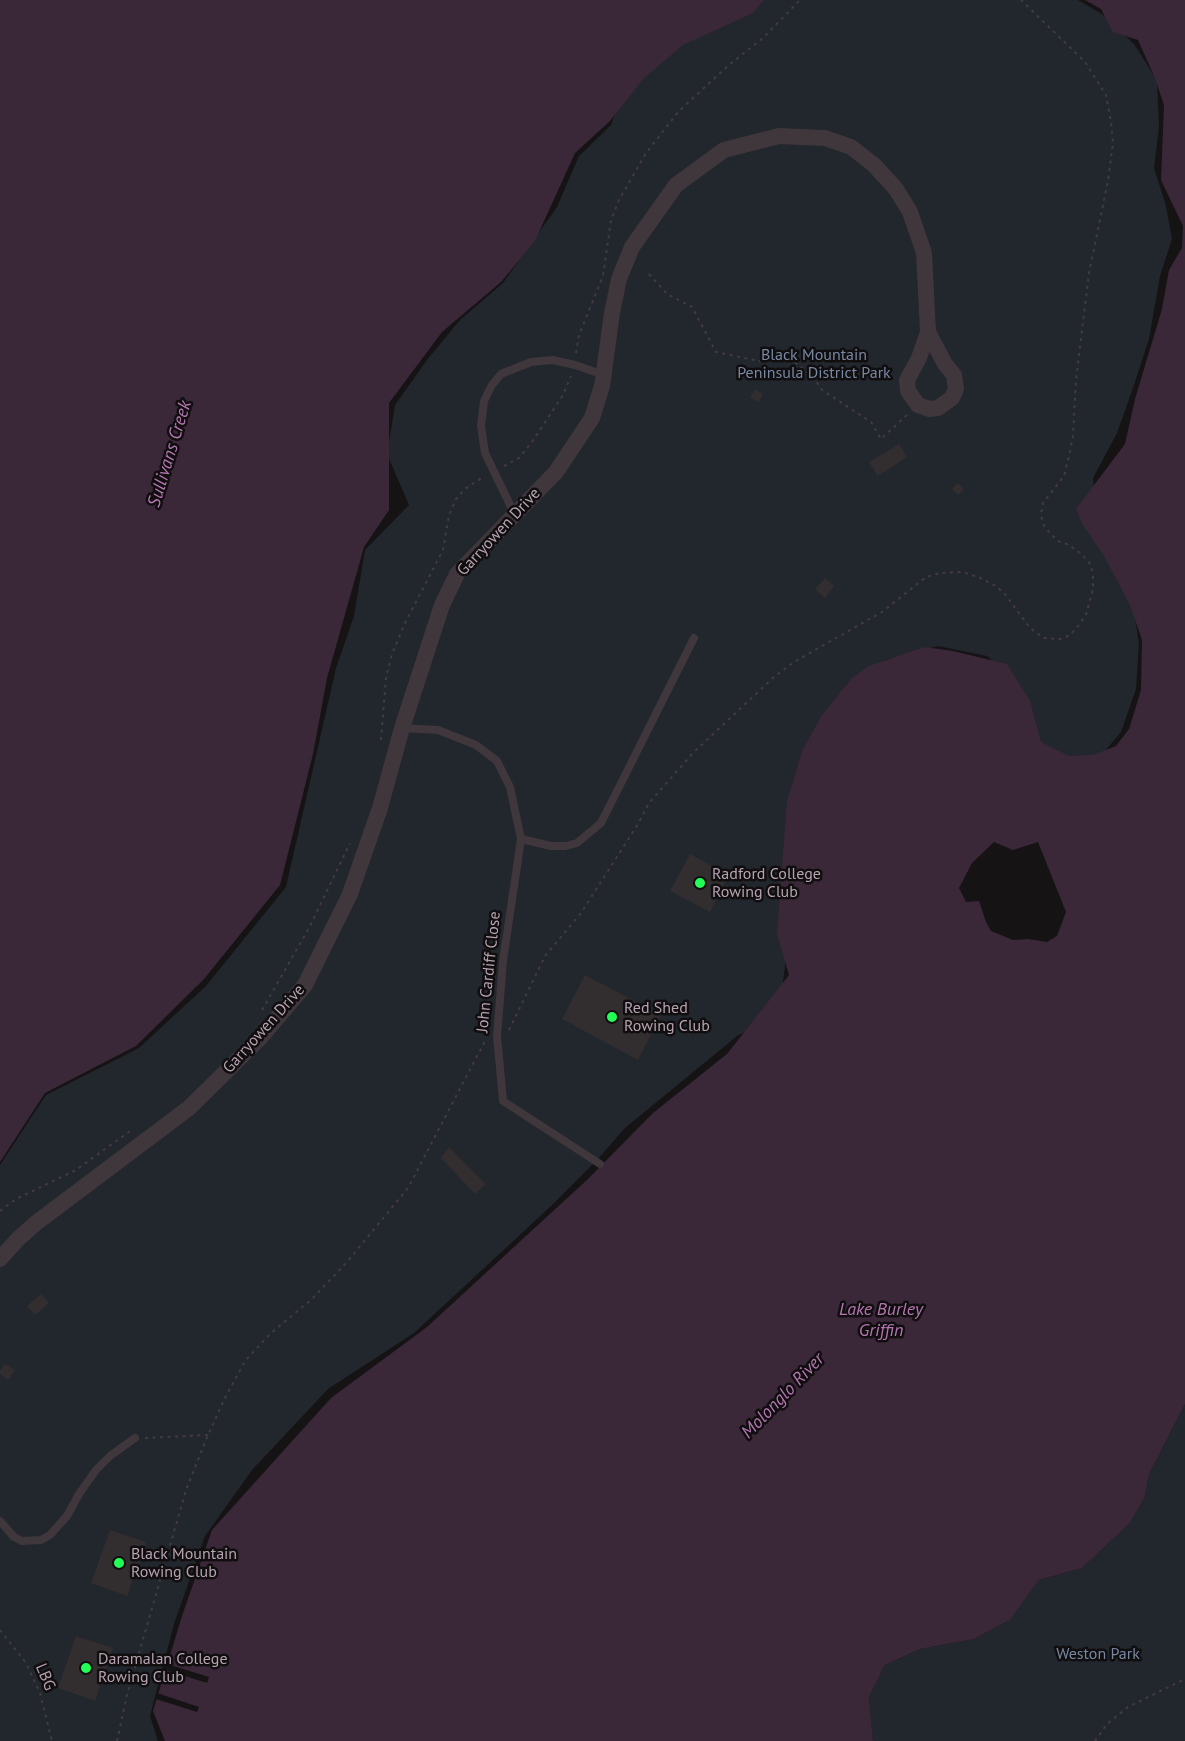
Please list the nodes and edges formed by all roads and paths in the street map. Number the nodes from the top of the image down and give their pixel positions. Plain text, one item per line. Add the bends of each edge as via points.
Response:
1 (1021, 0) edge
2 (649, 274) dead end
3 (928, 332) junction
4 (604, 375) junction
5 (918, 405) junction
6 (514, 513) junction
7 (694, 638) dead end
8 (402, 728) junction
9 (521, 839) junction
10 (496, 1036) junction
11 (600, 1164) dead end
12 (0, 1259) edge
13 (208, 1435) junction
14 (135, 1438) joint
15 (0, 1521) edge
16 (0, 1630) edge
17 (1185, 1679) edge
18 (52, 1741) edge
19 (117, 1741) edge
20 (1095, 1741) edge

1 - 10 path via 1085,63 1106,95 1111,122 1113,143 1089,273 1073,436 1064,476 1043,503 1041,514 1043,524 1058,541 1080,552 1089,562 1093,589 1086,615 1068,636 1044,638 1030,628 996,586 963,572 940,573 926,577 873,618 794,662 693,753 649,803 581,913 544,956 507,1034
2 - 5 path via 667,294 692,307 716,352 759,361 790,358 829,395 871,422 882,439
3 - 4 street, Garryowen Drive via 924,253 910,212 896,189 851,147 825,138 778,136 723,150 676,185 632,246 619,279
3 - 5 street, Garryowen Drive via 908,380 908,391
3 - 5 street, Garryowen Drive via 954,375 956,389 952,398 938,408
4 - 6 street, Garryowen Drive via 592,418 574,446 556,472
4 - 6 lane via 553,360 531,362 501,374 492,385 484,401 481,426 485,453
6 - 8 street, Garryowen Drive via 457,574 442,605
7 - 9 lane via 601,823 578,843 566,846
8 - 9 lane, John Cardiff Close via 438,730 476,745 496,761 510,787
8 - 12 street, Garryowen Drive via 350,894 305,985 260,1038 189,1108 36,1223
9 - 10 lane, John Cardiff Close
10 - 11 lane, John Cardiff Close via 503,1101
10 - 13 path via 488,1035 408,1188 347,1262 245,1361
13 - 14 path
13 - 19 path via 186,1490 156,1589
14 - 15 lane via 96,1470 50,1535 41,1540 22,1541
16 - 18 path, LBG via 26,1663 40,1693
17 - 20 path via 1128,1707 1107,1724

